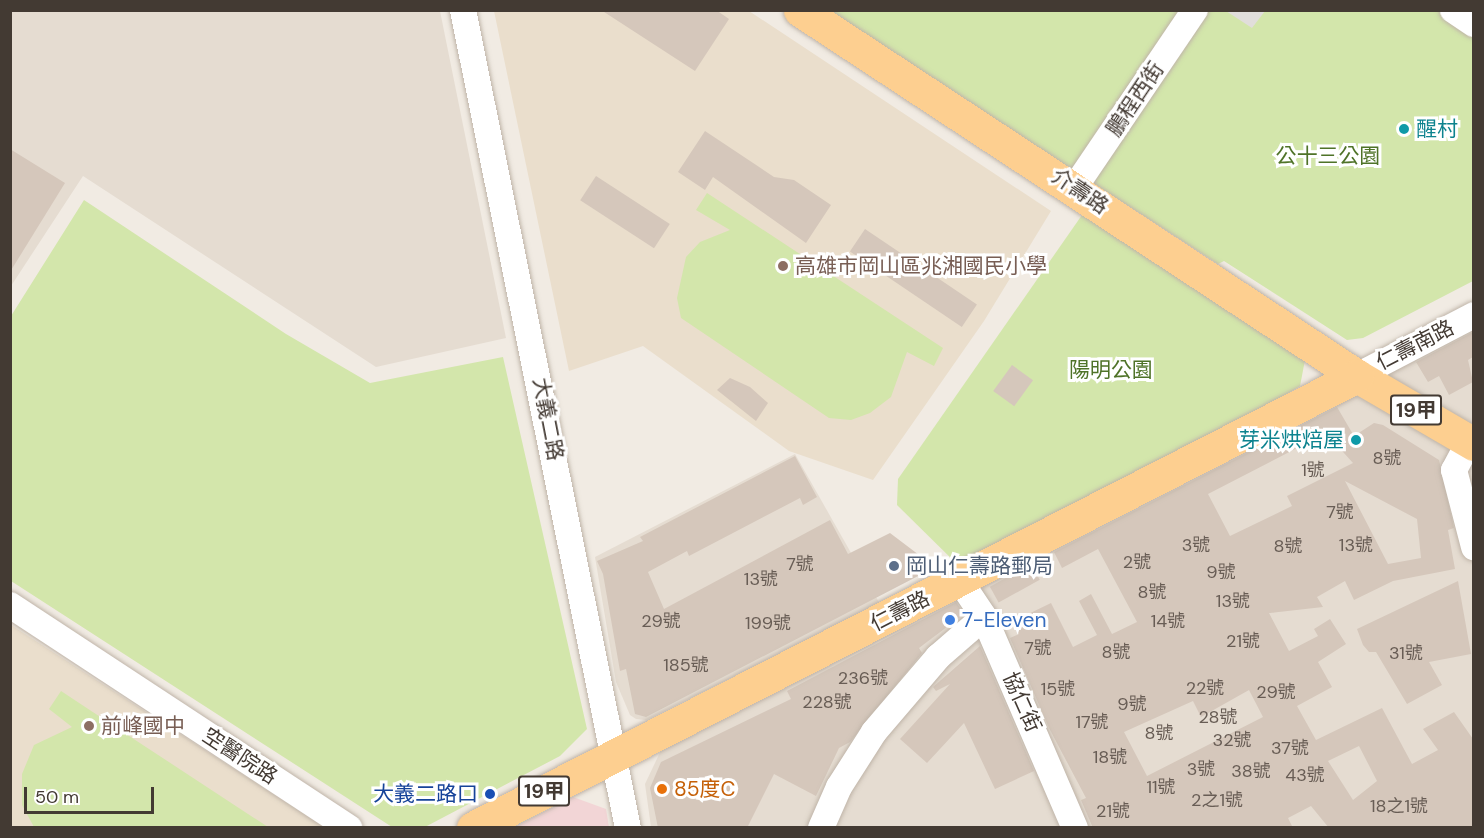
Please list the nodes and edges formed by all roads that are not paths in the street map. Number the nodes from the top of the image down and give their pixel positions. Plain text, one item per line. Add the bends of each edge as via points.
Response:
1 (464, 10) edge
2 (800, 10) edge
3 (1195, 10) edge
4 (1453, 10) edge
5 (1473, 24) edge
6 (1075, 187) junction
7 (1473, 315) edge
8 (1357, 376) junction
9 (1471, 443) edge
10 (1473, 547) edge
11 (960, 581) junction
12 (10, 605) edge
13 (984, 617) junction
14 (615, 754) junction
15 (349, 828) edge
16 (473, 828) edge
17 (628, 828) edge
18 (821, 828) edge
19 (1076, 828) edge

1 - 14 street, 大義二路
2 - 6 main road, 介壽路
3 - 6 street, 鵬程西街
4 - 5 street
6 - 8 main road, 介壽路
7 - 8 street, 仁壽南路
8 - 9 main road, 19甲
8 - 11 main road, 仁壽路 / 19甲
9 - 10 street via 1454,470
11 - 13 street, 協仁街
11 - 14 main road, 仁壽路 / 19甲
12 - 15 street, 空醫院路
13 - 18 street via 938,657 874,732 839,787
13 - 19 street, 協仁街
14 - 16 main road, 仁壽路 / 19甲
14 - 17 street, 大義二路

